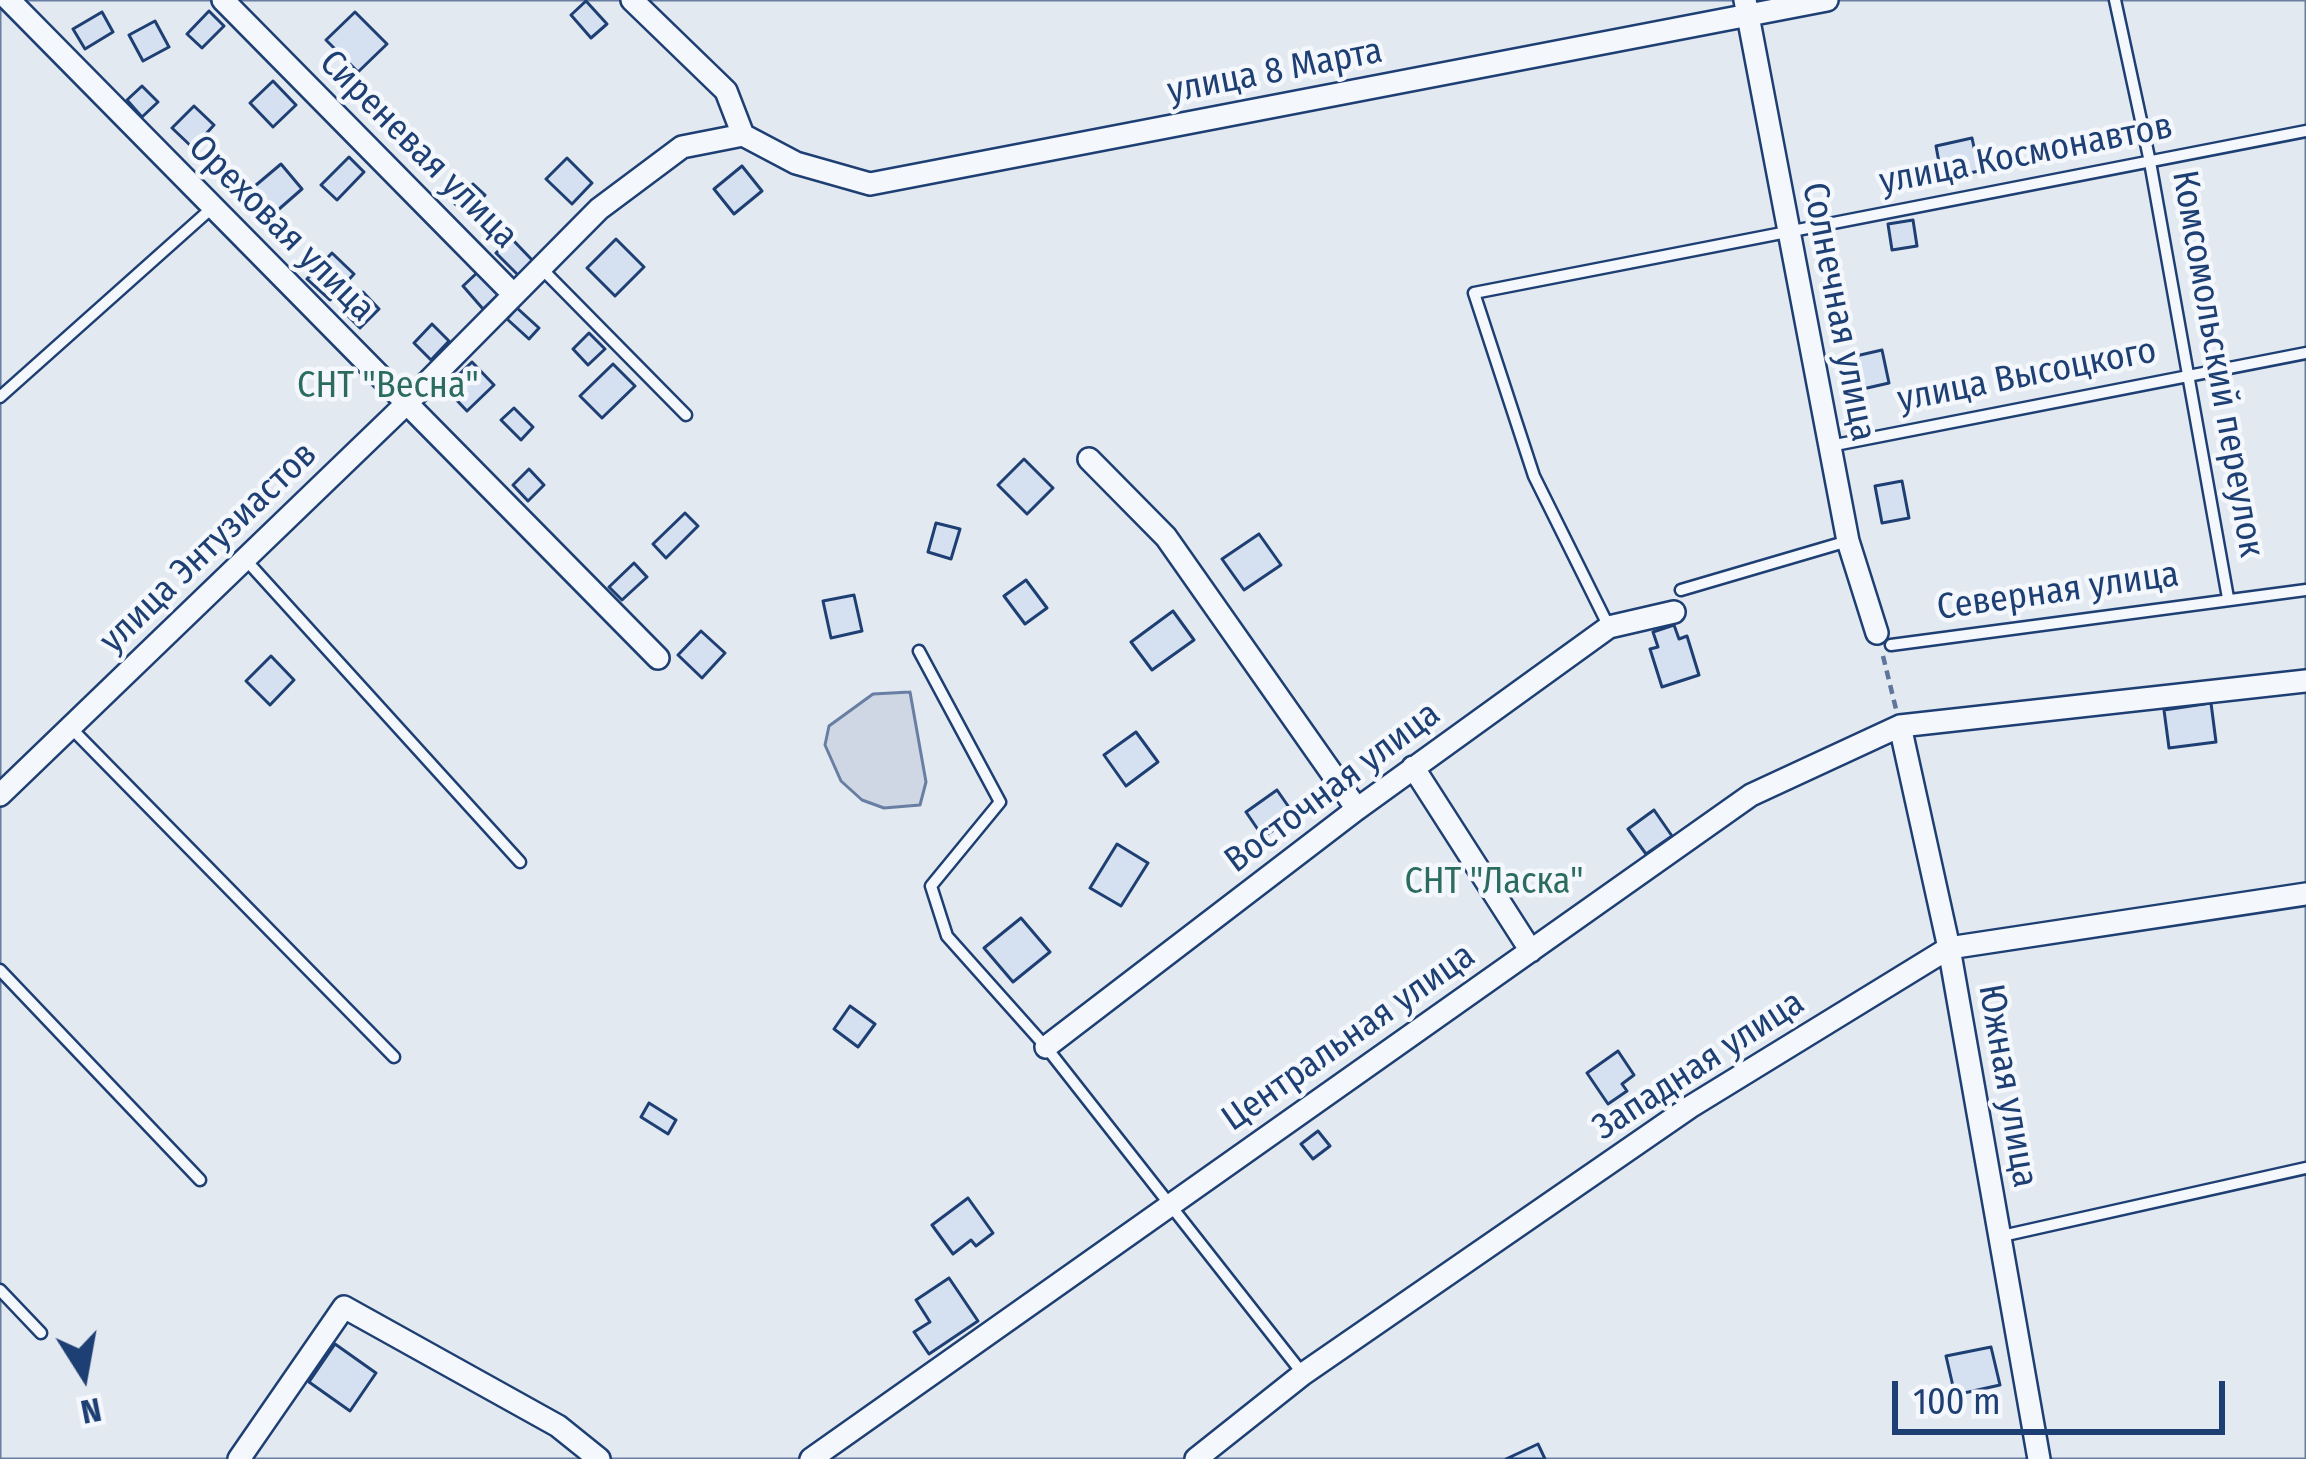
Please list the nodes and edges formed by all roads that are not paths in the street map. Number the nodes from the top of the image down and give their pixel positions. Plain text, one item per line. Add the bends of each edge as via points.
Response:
1 (9, 0) edge
2 (223, 0) edge
3 (1827, 0) edge
4 (2115, 0) edge
5 (635, 1) edge
6 (1746, 8) edge
7 (2306, 130) edge
8 (743, 135) junction
9 (2150, 162) junction
10 (213, 206) junction
11 (1790, 232) junction
12 (541, 268) junction
13 (514, 295) junction
14 (2306, 353) edge
15 (2186, 375) junction
16 (0, 397) edge
17 (407, 404) junction
18 (686, 415) dead end
19 (1830, 446) junction
20 (1089, 459) dead end
21 (1848, 541) junction
22 (245, 559) junction
23 (1681, 590) dead end
24 (2306, 590) edge
25 (2228, 598) junction
26 (1674, 612) dead end
27 (1610, 627) junction
28 (1884, 639) joint
29 (919, 652) dead end
30 (658, 658) dead end
31 (2306, 681) edge
32 (1900, 726) junction
33 (71, 728) junction
34 (1413, 767) junction
35 (0, 795) edge
36 (1357, 809) junction
37 (520, 862) dead end
38 (2306, 894) edge
39 (1948, 948) junction
40 (1531, 951) junction
41 (0, 970) edge
42 (1046, 1047) junction
43 (394, 1057) dead end
44 (2306, 1168) edge
45 (200, 1180) dead end
46 (1170, 1202) junction
47 (2002, 1236) junction
48 (0, 1290) edge
49 (41, 1333) dead end
50 (1304, 1374) junction
51 (239, 1459) edge
52 (599, 1459) edge
53 (811, 1459) edge
54 (1196, 1459) edge
55 (2039, 1459) edge

1 - 10 street, Ореховая улица
2 - 13 street, Сиреневая улица
3 - 6 street, улица 8 Марта
4 - 9 lane, Комсомольский переулок
5 - 8 street via 726,91
6 - 8 street, улица 8 Марта via 870,184 796,164
6 - 11 street, Солнечная улица
7 - 9 lane, улица Космонавтов
8 - 12 street, улица Энтузиастов via 682,147 599,209
9 - 11 lane, улица Космонавтов
9 - 15 lane, Комсомольский переулок
10 - 16 lane
10 - 17 street, Ореховая улица
11 - 19 street, Солнечная улица
11 - 27 lane, улица Космонавтов via 1474,293 1534,476
12 - 13 street, улица Энтузиастов
12 - 18 lane
13 - 17 street, улица Энтузиастов
14 - 15 lane, улица Высоцкого
15 - 19 lane, улица Высоцкого
15 - 25 lane, Комсомольский переулок
17 - 22 street, улица Энтузиастов
17 - 30 street, Ореховая улица
19 - 21 street, Солнечная улица
20 - 36 street via 1166,537
21 - 23 lane
21 - 28 street, Солнечная улица
22 - 33 street, улица Энтузиастов
22 - 37 lane
24 - 25 lane, Северная улица
25 - 28 lane, Северная улица
26 - 27 street, Восточная улица
27 - 34 street, Восточная улица
29 - 42 lane via 1000,802 932,886 947,936
31 - 32 street, Центральная улица
32 - 39 street, Южная улица
32 - 40 street, Центральная улица via 1751,795
33 - 35 street, улица Энтузиастов
33 - 43 lane
34 - 36 street, Восточная улица
34 - 40 street
36 - 42 street, Восточная улица
38 - 39 street, Западная улица
39 - 47 street, Южная улица
39 - 50 street, Западная улица via 1690,1107
40 - 46 street, Центральная улица
41 - 45 lane
42 - 46 lane
44 - 47 lane
46 - 50 lane
46 - 53 street, Центральная улица
47 - 55 street, Южная улица
48 - 49 lane
50 - 54 street, Западная улица
51 - 52 street via 344,1307 558,1426

